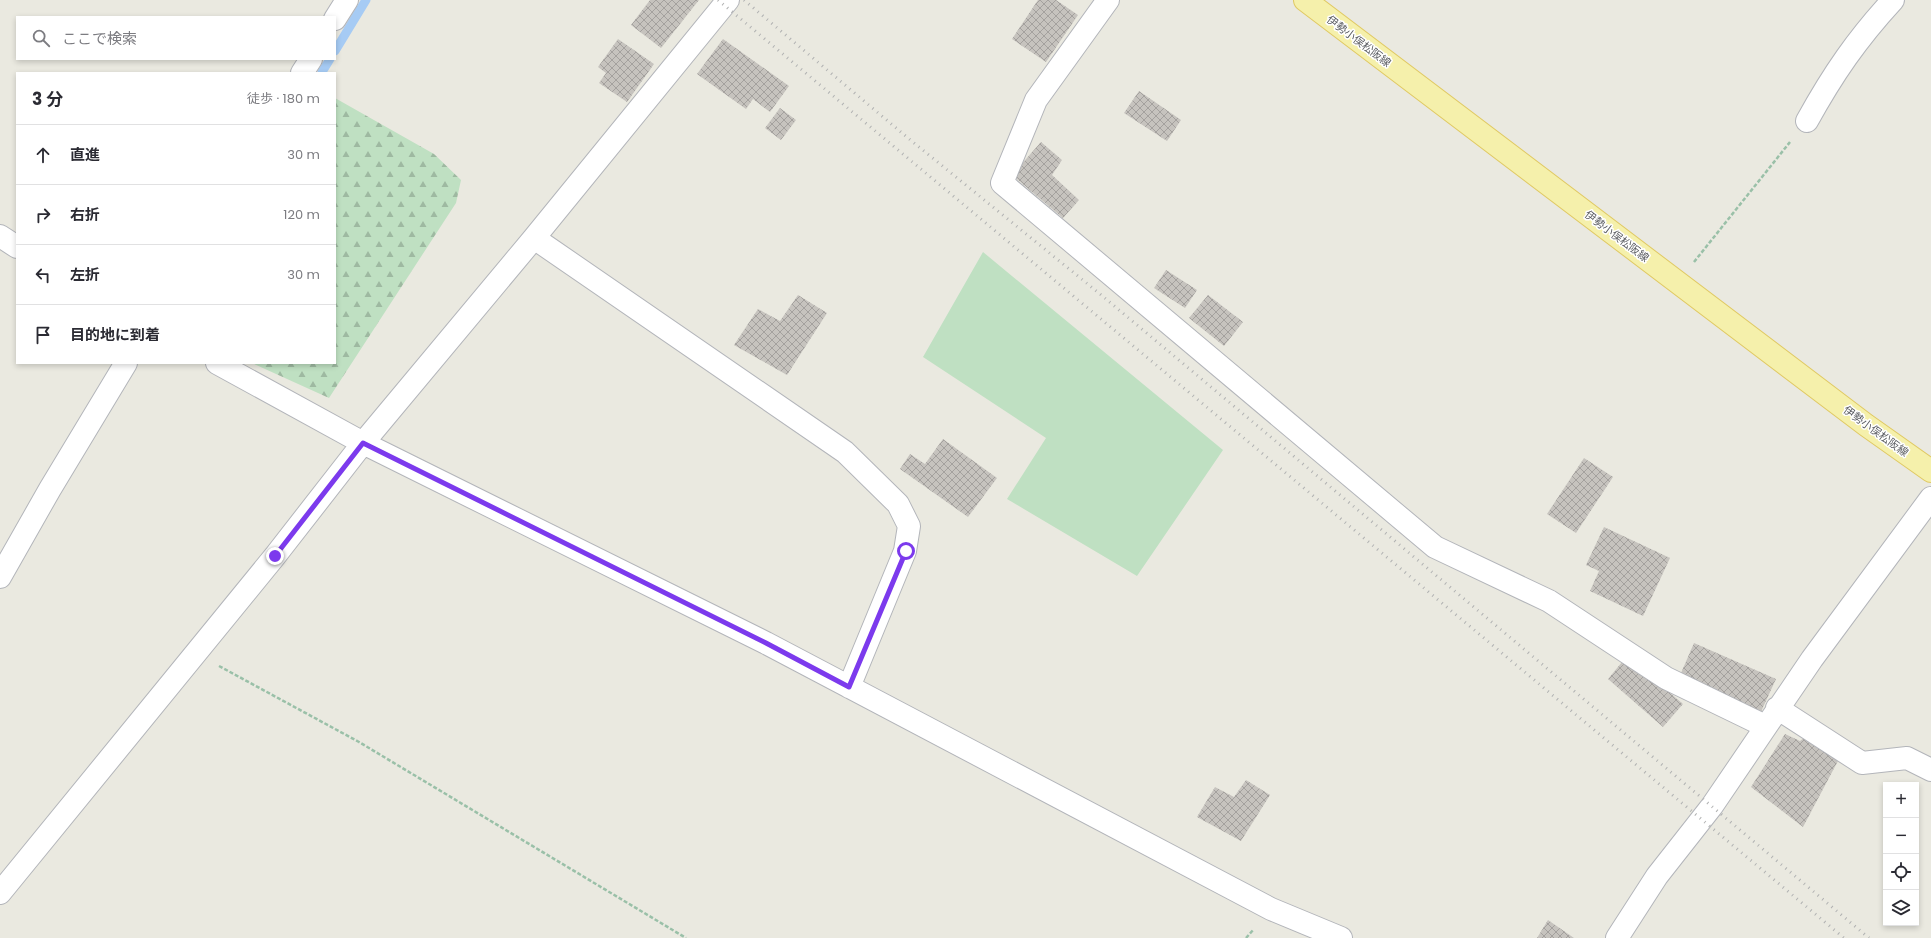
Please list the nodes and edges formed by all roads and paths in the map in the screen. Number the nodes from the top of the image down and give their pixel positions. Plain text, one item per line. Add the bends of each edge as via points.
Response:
1 (347, 0) edge
2 (728, 0) edge
3 (1108, 0) edge
4 (1305, 0) edge
5 (1893, 0) edge
6 (336, 17) edge
7 (310, 60) edge
8 (303, 72) edge
9 (1807, 121) joint
10 (0, 236) edge
11 (534, 238) junction
12 (16, 246) edge
13 (1678, 283) junction
14 (125, 364) edge
15 (219, 364) edge
16 (363, 443) junction
17 (1931, 471) edge
18 (1931, 498) edge
19 (0, 577) edge
20 (196, 653) junction
21 (849, 687) junction
22 (1778, 708) junction
23 (1765, 726) junction
24 (1931, 770) edge
25 (0, 893) edge
26 (686, 938) edge
27 (1341, 938) edge
28 (1617, 938) edge

1 - 6 street
2 - 11 street
3 - 23 street via 1036,100 1002,182 1435,547 1549,601 1666,678
4 - 13 main road, 伊勢小俣松阪線
5 - 9 street via 1865,31 1831,78
7 - 8 street
9 - 13 path
10 - 12 street
11 - 16 street
11 - 21 street via 845,452 898,504 909,526 906,551
13 - 17 main road, 伊勢小俣松阪線
14 - 19 street
15 - 16 street
16 - 20 street
16 - 21 street via 766,643
18 - 22 street
20 - 25 street
20 - 26 path via 359,742
21 - 27 street via 1271,909
22 - 23 street
22 - 24 street via 1862,763 1907,758
23 - 28 street via 1712,806 1657,876

